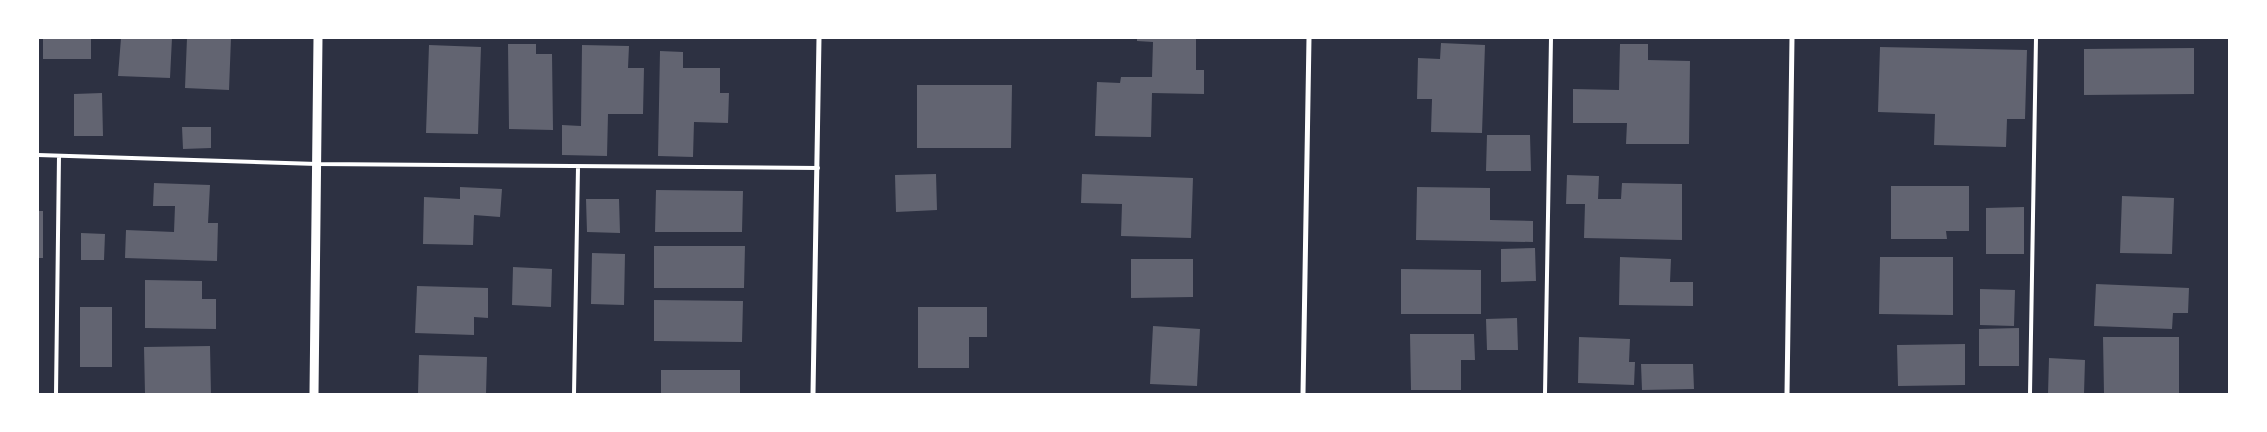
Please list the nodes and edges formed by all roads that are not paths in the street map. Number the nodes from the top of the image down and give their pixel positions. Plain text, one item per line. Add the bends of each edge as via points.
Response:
1 (318, 38) edge
2 (819, 38) edge
3 (1309, 38) edge
4 (1551, 38) edge
5 (1792, 38) edge
6 (2036, 38) edge
7 (38, 155) edge
8 (59, 156) junction
9 (317, 164) junction
10 (578, 167) junction
11 (818, 168) junction
12 (56, 394) edge
13 (314, 394) edge
14 (574, 394) edge
15 (814, 394) edge
16 (1303, 394) edge
17 (1545, 394) edge
18 (1787, 394) edge
19 (2030, 394) edge

1 - 9 street
2 - 11 street
3 - 16 street
4 - 17 lane
5 - 18 street
6 - 19 lane
7 - 8 lane
8 - 9 lane
8 - 12 lane
9 - 10 lane
9 - 13 street
10 - 11 lane
10 - 14 lane
11 - 15 street

